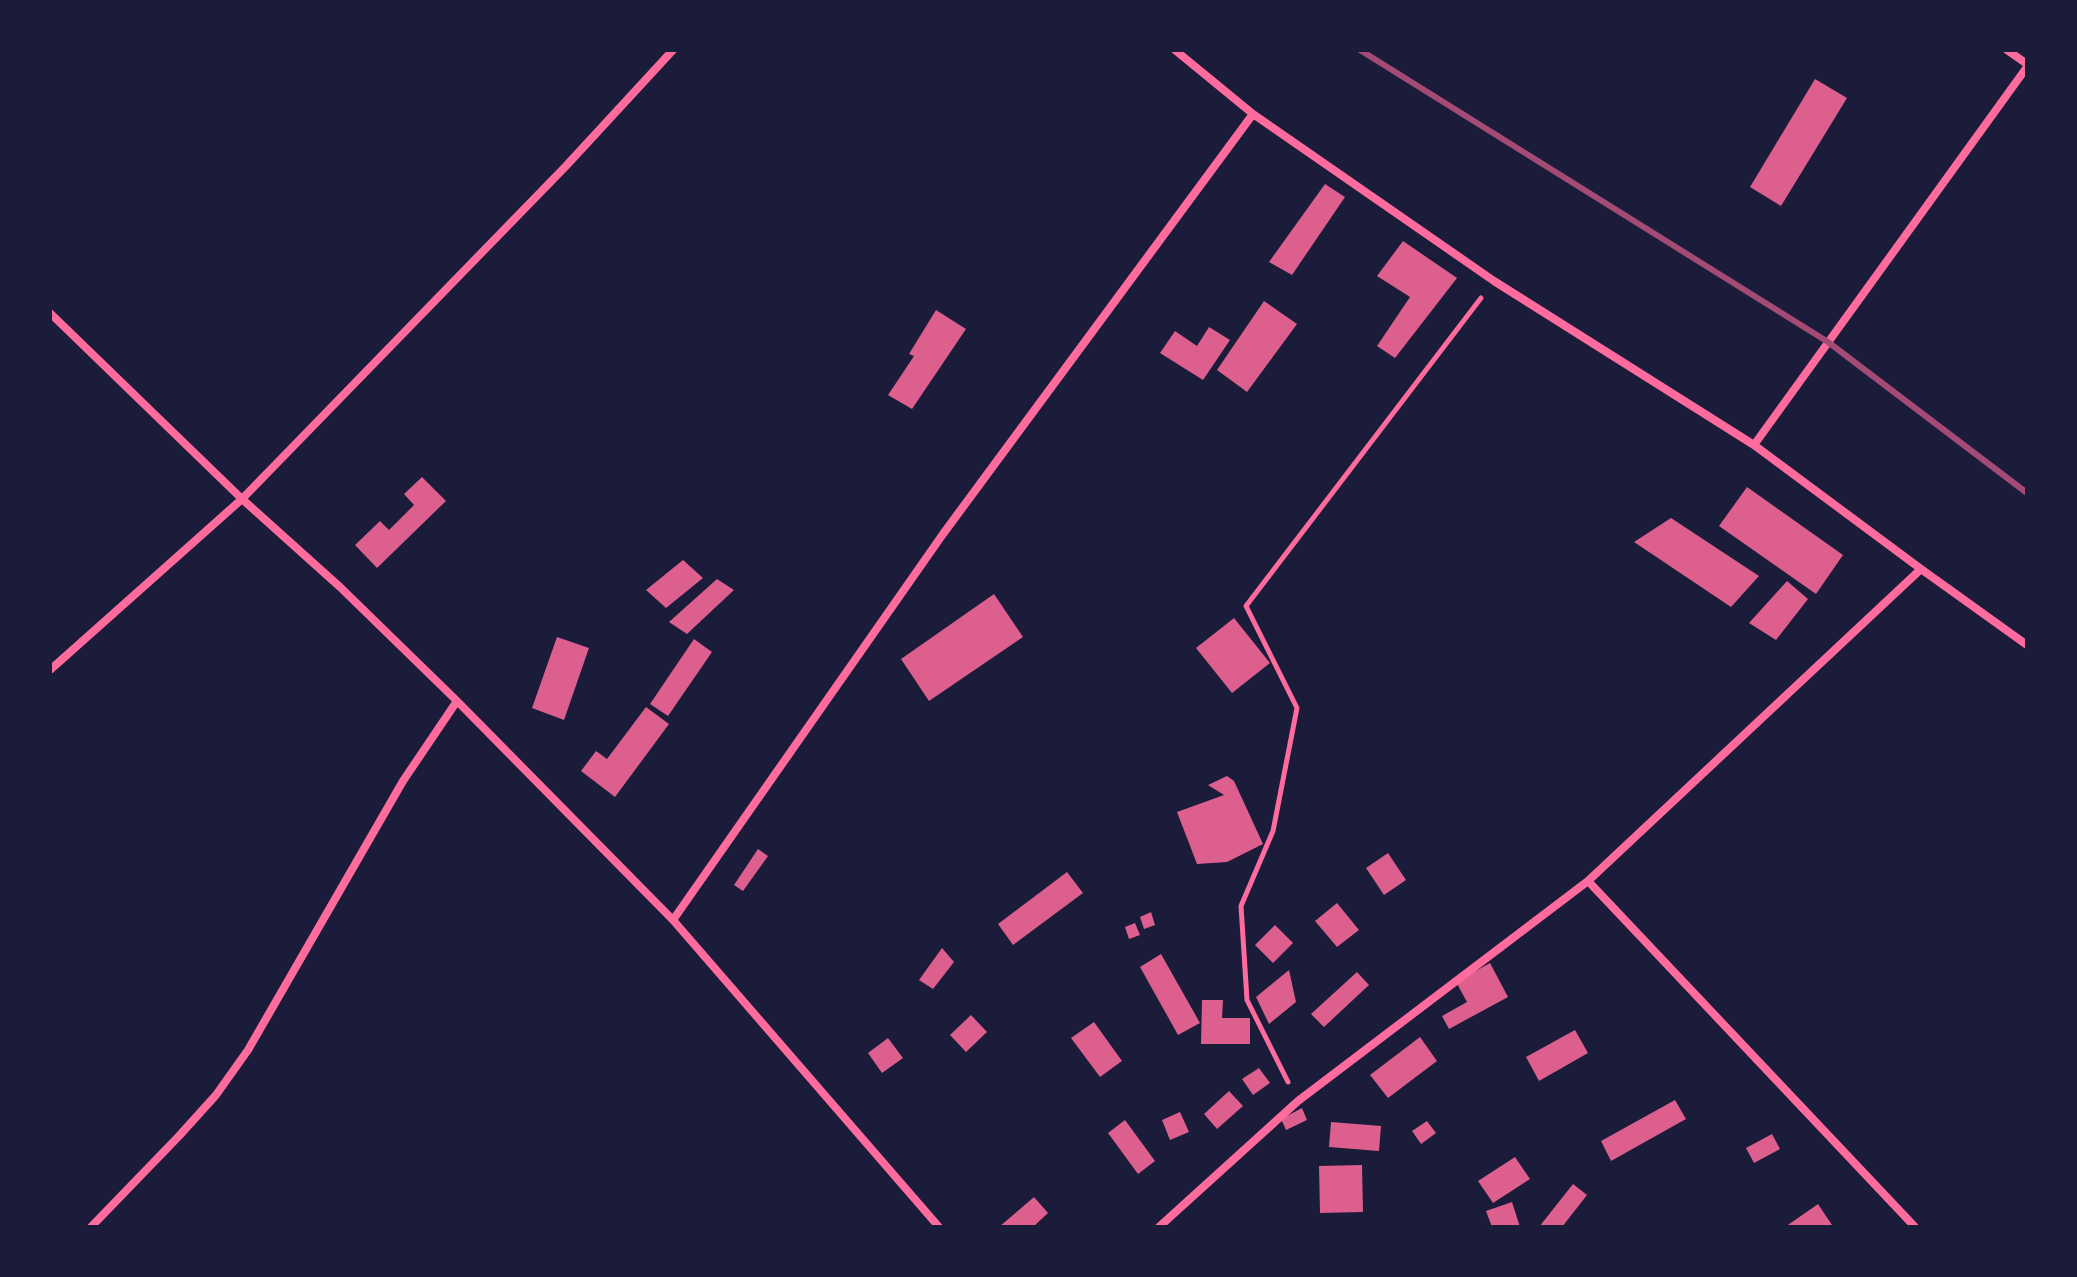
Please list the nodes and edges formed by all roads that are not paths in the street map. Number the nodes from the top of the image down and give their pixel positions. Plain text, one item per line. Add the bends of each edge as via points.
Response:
1 (673, 50) edge
2 (1175, 50) edge
3 (2007, 50) edge
4 (2027, 65) edge
5 (1253, 114) junction
6 (50, 313) edge
7 (1754, 445) junction
8 (242, 499) junction
9 (1921, 569) junction
10 (2027, 645) edge
11 (50, 670) edge
12 (457, 701) junction
13 (1588, 881) junction
14 (673, 920) junction
15 (91, 1227) edge
16 (939, 1227) edge
17 (1159, 1227) edge
18 (1915, 1227) edge

1 - 8 street
2 - 5 street
3 - 4 street
4 - 7 street
5 - 7 street via 1494,281
5 - 14 street via 943,534
6 - 8 street
7 - 9 street
8 - 11 street
8 - 12 street
9 - 10 street
9 - 13 street
12 - 14 street
12 - 15 street via 403,781 248,1050 216,1095
13 - 17 street via 1298,1101
13 - 18 street
14 - 16 street

